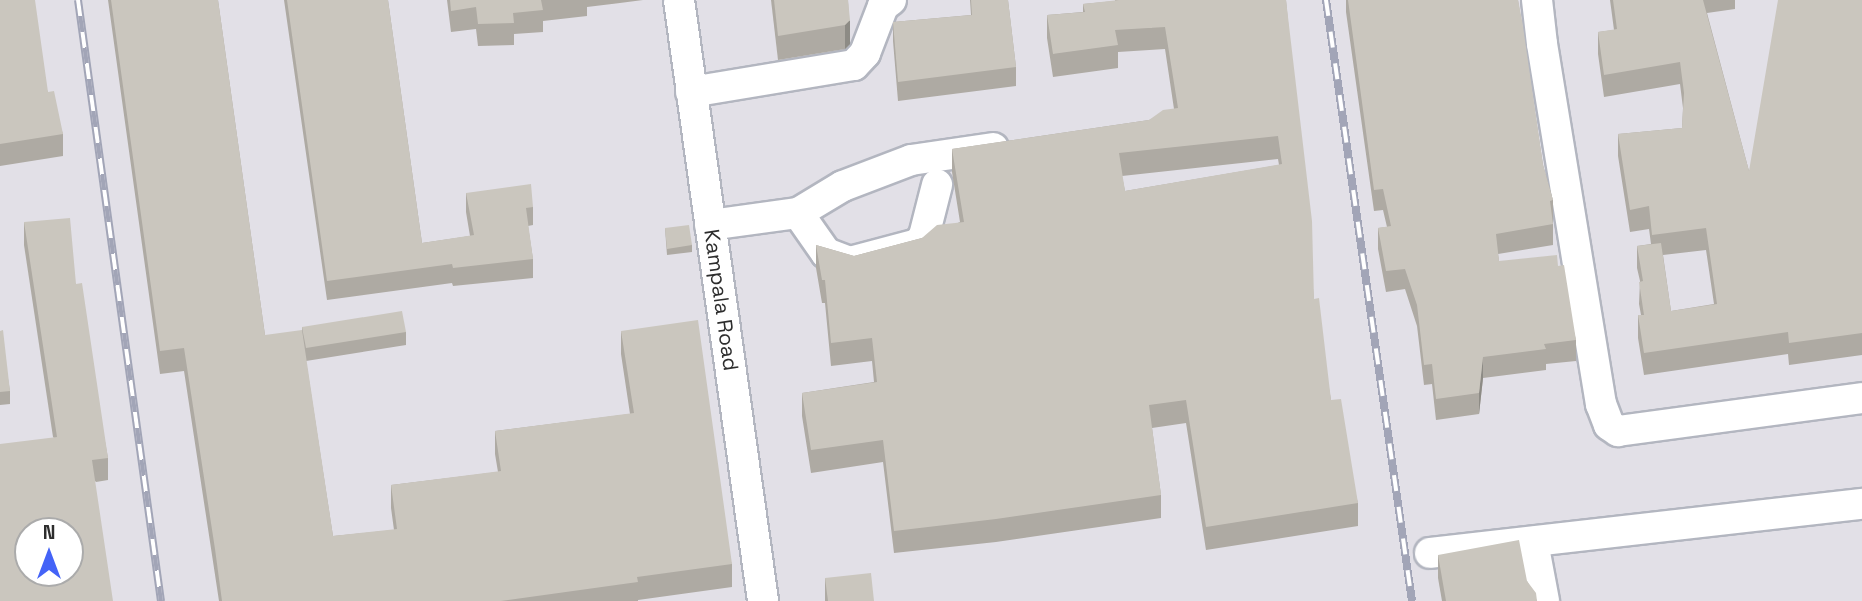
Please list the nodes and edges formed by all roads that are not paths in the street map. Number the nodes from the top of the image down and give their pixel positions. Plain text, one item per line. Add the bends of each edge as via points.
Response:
1 (679, 0) edge
2 (891, 0) edge
3 (1537, 0) edge
4 (691, 92) junction
5 (1016, 145) edge
6 (937, 185) dead end
7 (798, 213) junction
8 (710, 225) junction
9 (1862, 398) edge
10 (1862, 504) edge
11 (1533, 542) junction
12 (1430, 553) dead end
13 (763, 601) edge
14 (1544, 601) edge

1 - 4 street, Kampala Road
2 - 4 street via 883,6 865,52 854,65
3 - 9 street via 1597,378 1609,425 1618,431
4 - 8 street, Kampala Road
5 - 7 street via 911,159 844,186
6 - 7 street via 918,244 850,262 826,253
7 - 8 street
8 - 13 street, Kampala Road
10 - 11 street
11 - 12 street
11 - 14 street

